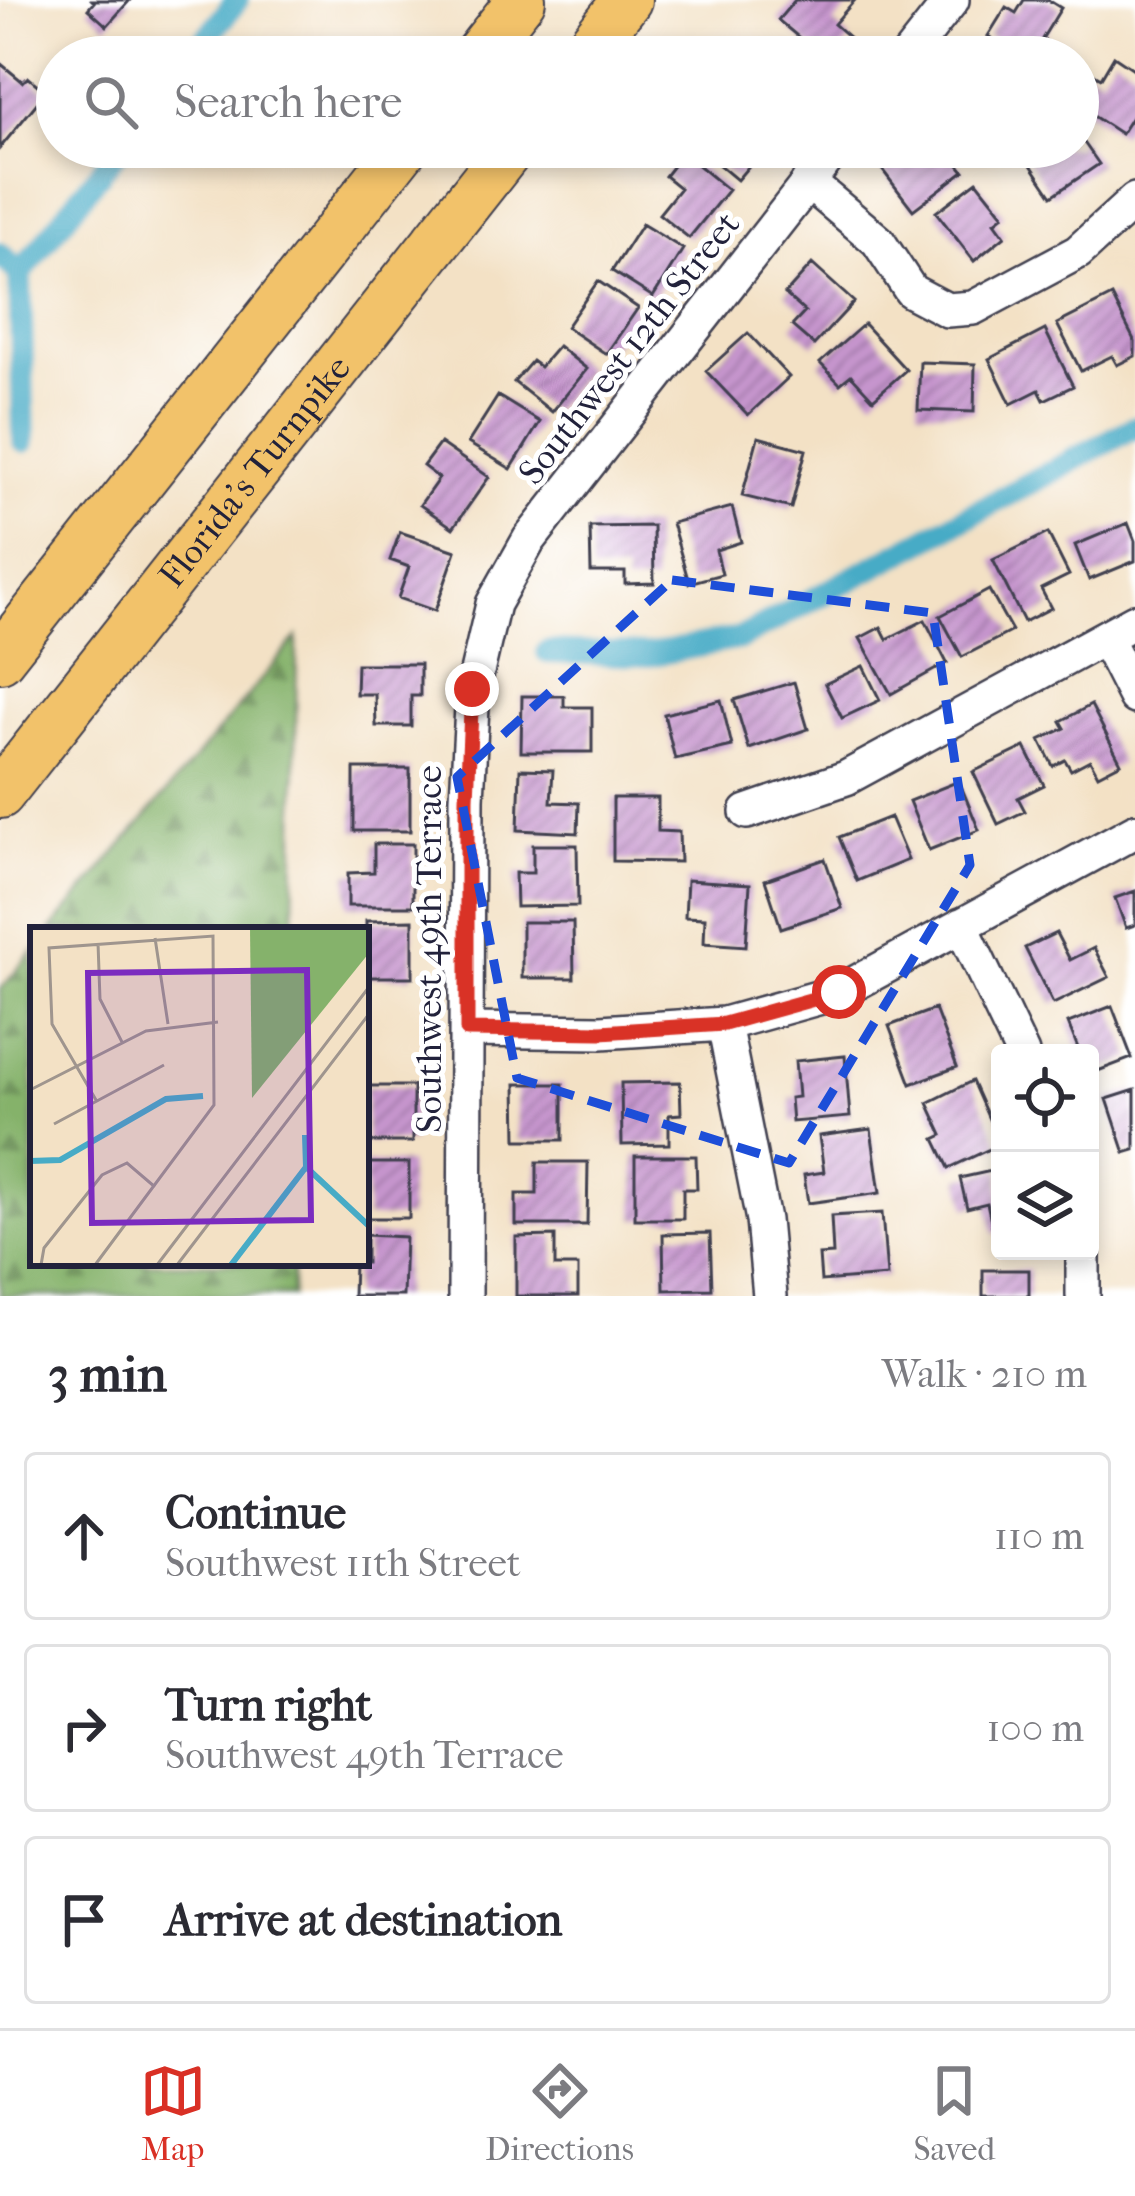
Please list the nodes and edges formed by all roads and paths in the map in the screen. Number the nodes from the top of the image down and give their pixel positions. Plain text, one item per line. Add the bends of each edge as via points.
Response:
1 (521, 0) edge
2 (627, 0) edge
3 (952, 0) edge
4 (493, 36) edge
5 (599, 36) edge
6 (924, 36) edge
7 (387, 168) edge
8 (494, 168) edge
9 (819, 168) edge
10 (808, 182) junction
11 (1135, 200) edge
12 (493, 604) joint
13 (1120, 629) edge
14 (0, 658) edge
15 (1135, 697) edge
16 (0, 794) edge
17 (747, 812) dead end
18 (1135, 831) edge
19 (961, 925) junction
20 (724, 1024) junction
21 (467, 1030) junction
22 (1018, 1044) edge
23 (1083, 1260) edge
24 (465, 1296) edge
25 (770, 1296) edge
26 (1083, 1296) edge

1 - 4 highway
2 - 5 highway
3 - 6 street
7 - 14 highway
8 - 16 highway, Florida's Turnpike
9 - 10 street, Southwest 12th Street
10 - 11 street via 878,241 911,291 947,310 973,308 1078,252
10 - 12 street, Southwest 12th Street via 529,540
12 - 21 street, Southwest 49th Terrace via 472,689
13 - 15 street
13 - 17 street via 846,778
18 - 19 street
19 - 20 street via 839,992
19 - 22 street
20 - 21 street
20 - 25 street
21 - 24 street, Southwest 49th Terrace
23 - 26 street

